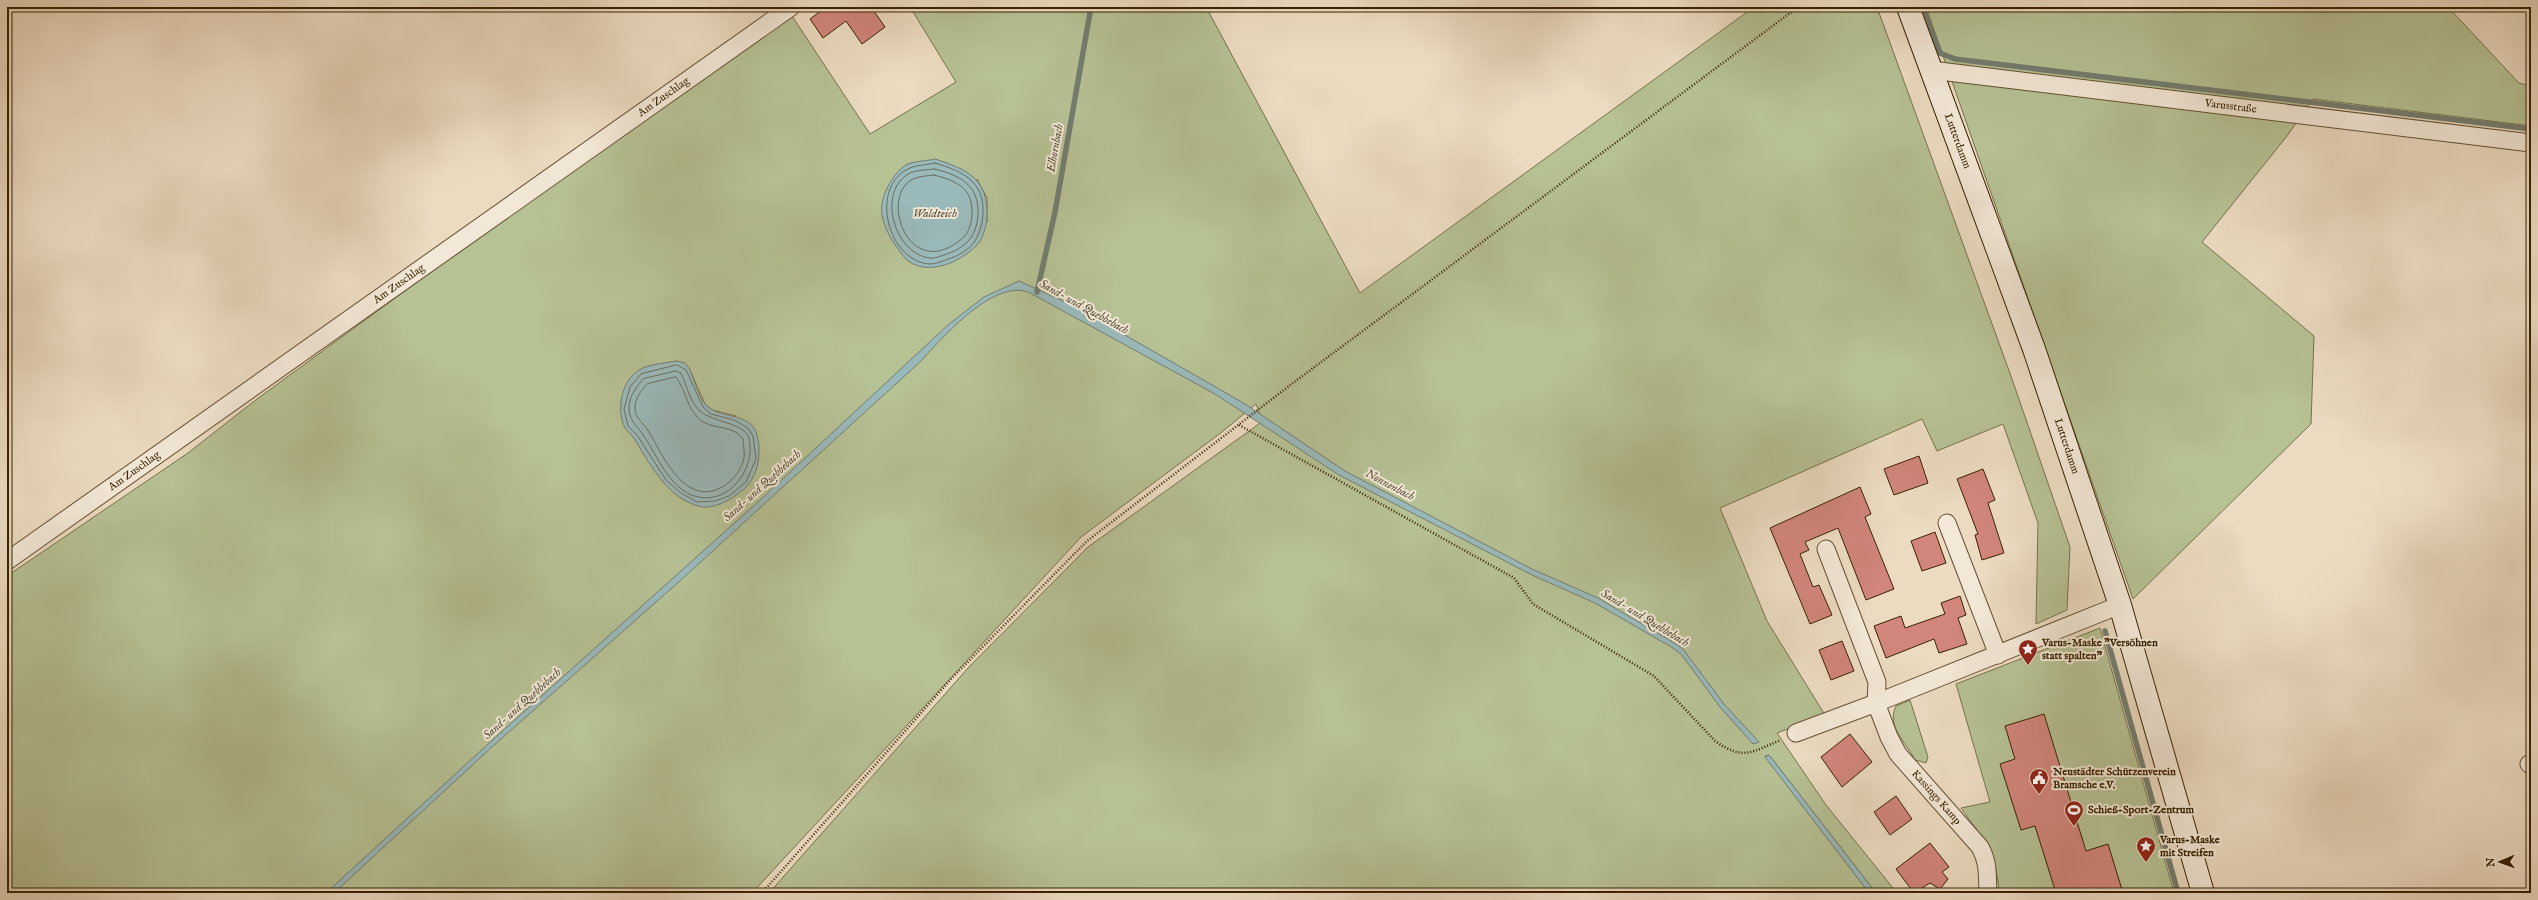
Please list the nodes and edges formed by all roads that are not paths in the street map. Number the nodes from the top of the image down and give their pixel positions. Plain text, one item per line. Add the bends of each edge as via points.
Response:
1 (791, 7) edge
2 (1908, 7) edge
3 (1930, 70) junction
4 (2531, 143) edge
5 (1947, 523) dead end
6 (1826, 549) dead end
7 (7, 561) edge
8 (2120, 605) junction
9 (1998, 655) junction
10 (1876, 703) junction
11 (1796, 734) road end
12 (1988, 893) edge
13 (2203, 893) edge

1 - 7 street, Am Zuschlag
2 - 3 street, Lutterdamm
3 - 4 street, Varusstraße
3 - 8 street, Lutterdamm via 2034,349
5 - 9 street
6 - 10 street, Kassings Kamp via 1877,682
8 - 9 street
8 - 13 street, Lutterdamm
9 - 10 street
10 - 11 street
10 - 12 street, Kassings Kamp via 1898,754 1980,847 1988,869

